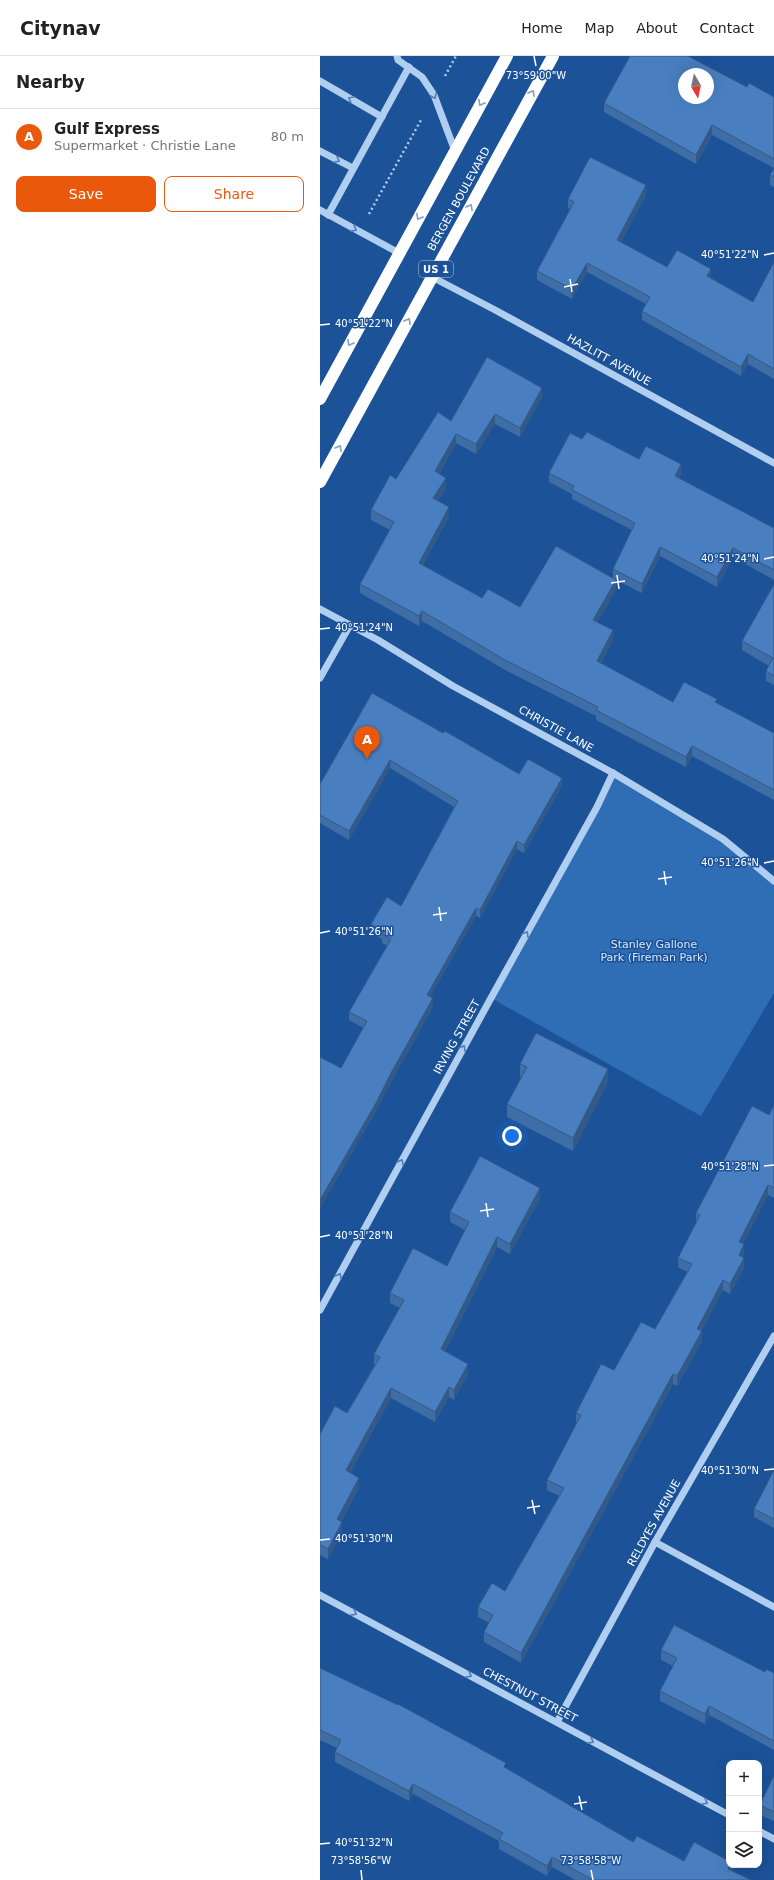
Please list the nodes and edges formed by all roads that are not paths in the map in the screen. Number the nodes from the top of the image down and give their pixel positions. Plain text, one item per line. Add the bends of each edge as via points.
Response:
1 (397, 56) edge
2 (507, 56) edge
3 (553, 56) edge
4 (409, 67) junction
5 (320, 81) edge
6 (382, 117) junction
7 (320, 151) edge
8 (455, 151) junction
9 (353, 168) junction
10 (320, 210) edge
11 (328, 215) junction
12 (399, 253) junction
13 (432, 278) junction
14 (320, 399) edge
15 (774, 463) edge
16 (320, 482) edge
17 (320, 609) edge
18 (350, 625) junction
19 (320, 678) edge
20 (613, 773) junction
21 (774, 881) edge
22 (320, 1310) edge
23 (774, 1336) edge
24 (655, 1542) junction
25 (320, 1595) edge
26 (774, 1607) edge
27 (557, 1722) junction
28 (726, 1813) edge
29 (761, 1832) edge
30 (774, 1839) edge

1 - 4 street via 398,60
2 -> 8 highway
13 -> 3 highway, BERGEN BOULEVARD / US 1
4 - 6 street
4 - 8 street via 422,77 434,96
6 -> 5 street
6 - 9 street
7 -> 9 street
8 -> 12 highway
9 - 11 street
10 - 11 street
11 -> 12 street
12 -> 14 highway
13 - 15 street, HAZLITT AVENUE
16 -> 13 highway, BERGEN BOULEVARD / US 1
17 - 18 street, CHRISTIE LANE
18 - 19 street
18 - 20 street, CHRISTIE LANE via 453,686
20 - 21 street, CHRISTIE LANE via 723,839
22 -> 20 street, IRVING STREET via 597,807
23 - 24 street, RELDYES AVENUE
24 - 26 street
24 - 27 street, RELDYES AVENUE
25 -> 27 street, CHESTNUT STREET
27 -> 28 street, CHESTNUT STREET
29 - 30 street

